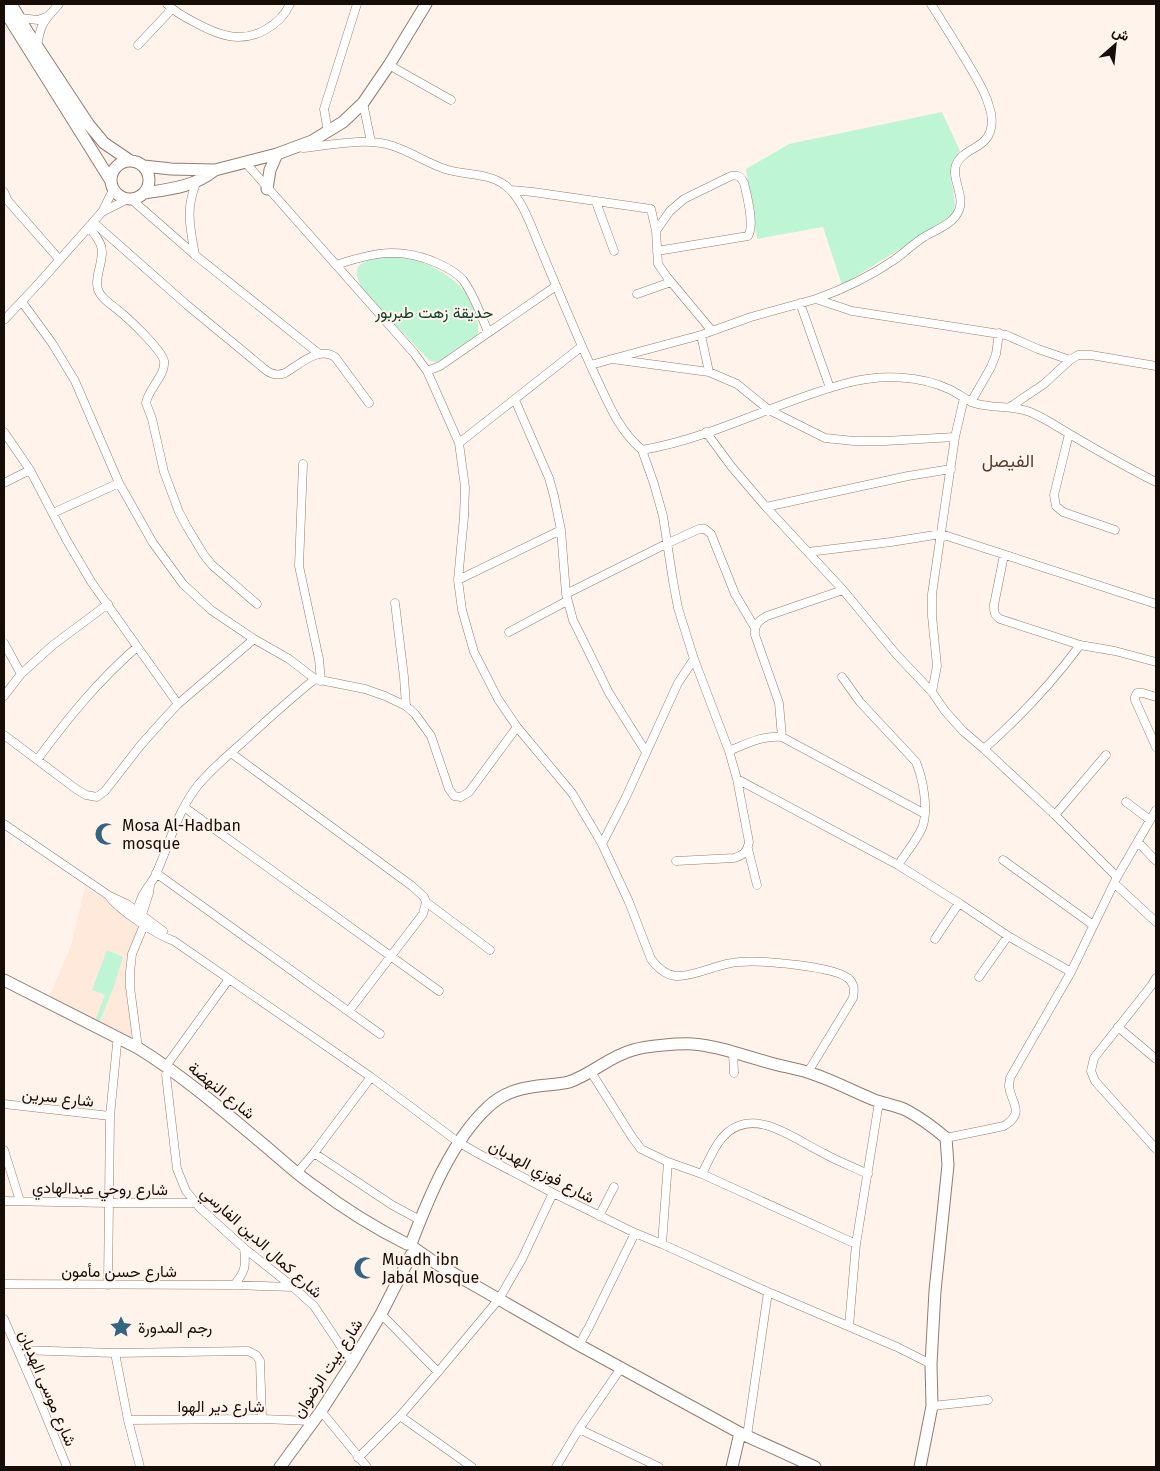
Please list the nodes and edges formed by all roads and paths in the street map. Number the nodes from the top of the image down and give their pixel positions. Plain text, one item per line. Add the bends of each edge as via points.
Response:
1 (11, 4) edge
2 (59, 4) edge
3 (290, 4) edge
4 (357, 4) edge
5 (426, 4) edge
6 (931, 4) edge
7 (169, 6) edge
8 (4, 10) edge
9 (46, 17) junction
10 (20, 18) junction
11 (138, 45) dead end
12 (37, 46) junction
13 (389, 65) junction
14 (451, 100) dead end
15 (363, 103) junction
16 (328, 132) junction
17 (371, 142) junction
18 (296, 148) junction
19 (277, 154) junction
20 (129, 160) junction
21 (245, 162) junction
22 (144, 166) junction
23 (215, 170) junction
24 (197, 182) junction
25 (112, 185) junction
26 (267, 189) junction
27 (511, 190) junction
28 (4, 192) edge
29 (144, 193) junction
30 (129, 199) junction
31 (6, 202) edge
32 (596, 202) junction
33 (102, 212) junction
34 (91, 224) junction
35 (656, 232) junction
36 (614, 251) dead end
37 (657, 251) junction
38 (195, 255) junction
39 (59, 259) junction
40 (336, 265) junction
41 (671, 282) junction
42 (556, 286) junction
43 (637, 294) dead end
44 (816, 299) junction
45 (22, 302) junction
46 (800, 303) junction
47 (4, 320) edge
48 (712, 331) junction
49 (488, 332) junction
50 (999, 333) junction
51 (701, 335) junction
52 (582, 346) junction
53 (318, 353) junction
54 (612, 359) junction
55 (1070, 360) junction
56 (591, 365) junction
57 (1156, 366) edge
58 (427, 371) junction
59 (709, 372) junction
60 (830, 388) junction
61 (515, 400) junction
62 (968, 400) junction
63 (369, 402) dead end
64 (1010, 407) junction
65 (769, 410) junction
66 (4, 432) edge
67 (706, 432) junction
68 (1069, 434) junction
69 (955, 437) junction
70 (459, 443) junction
71 (642, 450) junction
72 (304, 464) dead end
73 (951, 469) junction
74 (30, 470) junction
75 (1156, 482) edge
76 (4, 483) edge
77 (118, 483) junction
78 (766, 507) junction
79 (53, 513) junction
80 (561, 530) junction
81 (1115, 530) dead end
82 (941, 534) junction
83 (666, 544) junction
84 (808, 552) junction
85 (1004, 555) junction
86 (458, 580) junction
87 (843, 590) junction
88 (567, 598) junction
89 (395, 603) dead end
90 (108, 604) junction
91 (256, 604) dead end
92 (1156, 604) edge
93 (755, 628) junction
94 (508, 632) dead end
95 (254, 639) junction
96 (4, 643) edge
97 (1080, 646) junction
98 (137, 647) junction
99 (694, 659) junction
100 (1156, 662) edge
101 (20, 674) junction
102 (842, 677) dead end
103 (318, 680) junction
104 (932, 692) junction
105 (4, 696) edge
106 (1156, 697) edge
107 (178, 704) junction
108 (406, 706) junction
109 (517, 727) junction
110 (4, 736) edge
111 (782, 737) junction
112 (1156, 747) edge
113 (984, 749) junction
114 (729, 751) junction
115 (231, 752) junction
116 (646, 752) junction
117 (1106, 755) dead end
118 (37, 760) junction
119 (736, 779) junction
120 (1126, 802) dead end
121 (184, 807) junction
122 (1156, 810) edge
123 (925, 814) junction
124 (1055, 815) junction
125 (1150, 820) junction
126 (4, 824) edge
127 (1138, 842) junction
128 (602, 844) junction
129 (748, 849) junction
130 (1002, 860) dead end
131 (1156, 860) edge
132 (676, 861) dead end
133 (898, 864) junction
134 (156, 873) junction
135 (1115, 880) junction
136 (757, 885) dead end
137 (150, 886) junction
138 (108, 895) junction
139 (141, 898) junction
140 (426, 902) junction
141 (959, 903) junction
142 (127, 904) junction
143 (139, 918) junction
144 (1156, 922) edge
145 (1093, 925) junction
146 (1008, 936) junction
147 (935, 940) dead end
148 (490, 950) dead end
149 (390, 956) junction
150 (1071, 972) junction
151 (980, 977) dead end
152 (1156, 978) edge
153 (4, 980) edge
154 (229, 980) junction
155 (4, 988) edge
156 (1154, 988) edge
157 (439, 991) dead end
158 (349, 1011) junction
159 (1118, 1027) junction
160 (380, 1034) dead end
161 (117, 1044) junction
162 (138, 1048) junction
163 (733, 1053) junction
164 (1156, 1059) edge
165 (166, 1071) junction
166 (591, 1072) junction
167 (808, 1072) junction
168 (734, 1073) dead end
169 (371, 1077) junction
170 (879, 1102) junction
171 (4, 1104) edge
172 (110, 1116) junction
173 (946, 1138) junction
174 (458, 1142) junction
175 (1156, 1149) edge
176 (4, 1150) edge
177 (314, 1153) junction
178 (668, 1162) junction
179 (297, 1173) junction
180 (702, 1174) junction
181 (868, 1174) junction
182 (614, 1187) dead end
183 (553, 1193) junction
184 (4, 1201) edge
185 (20, 1201) junction
186 (109, 1203) junction
187 (195, 1203) junction
188 (599, 1216) junction
189 (420, 1220) junction
190 (634, 1233) junction
191 (662, 1244) junction
192 (856, 1244) junction
193 (244, 1248) junction
194 (409, 1250) junction
195 (4, 1284) edge
196 (108, 1285) junction
197 (234, 1285) junction
198 (292, 1287) junction
199 (768, 1292) junction
200 (499, 1299) junction
201 (381, 1314) junction
202 (4, 1319) edge
203 (848, 1326) junction
204 (579, 1345) junction
205 (18, 1350) junction
206 (115, 1353) junction
207 (352, 1363) junction
208 (931, 1364) junction
209 (621, 1368) junction
210 (438, 1372) junction
211 (988, 1400) dead end
212 (932, 1406) junction
213 (320, 1411) junction
214 (400, 1416) junction
215 (262, 1419) junction
216 (128, 1420) junction
217 (313, 1421) junction
218 (579, 1430) junction
219 (743, 1434) junction
220 (358, 1458) junction
221 (364, 1466) edge
222 (67, 1467) edge
223 (140, 1467) edge
224 (280, 1467) edge
225 (472, 1467) edge
226 (556, 1467) edge
227 (659, 1467) edge
228 (732, 1467) edge
229 (815, 1467) edge
230 (920, 1467) edge

1 - 10 street
2 - 9 street
3 - 7 street via 270,27 250,36 238,37 212,31
4 - 16 street via 324,109
5 - 13 street
6 - 44 street via 980,84 990,106 990,132 984,142 965,154 956,165 961,202 952,220 872,274
7 - 11 street
8 - 25 street
9 - 10 street via 38,20
9 - 12 street via 39,31
10 - 12 street
12 - 20 street via 96,134
13 - 14 street
13 - 15 street
15 - 16 street
15 - 17 street
16 - 18 street
17 - 18 street
17 - 27 street via 393,146 447,170 489,177
18 - 19 street
19 - 21 street
19 - 26 street
20 - 22 street
20 - 25 street via 115,167
21 - 23 street
21 - 26 street
22 - 23 street
22 - 29 street via 150,181
23 - 24 street
24 - 29 street
24 - 38 street via 188,212
25 - 30 street via 119,196
25 - 33 street
26 - 40 street
27 - 32 street
27 - 42 street via 525,211
28 - 31 street
29 - 30 street
30 - 33 street
30 - 38 street
31 - 39 street
32 - 35 street via 651,209
32 - 36 street
33 - 34 street
34 - 39 street
34 - 53 street via 271,374 285,373
34 - 91 street via 102,251 98,290 163,358 164,369 146,403 164,472 179,512 212,565
35 - 37 street
35 - 37 street via 670,211 684,199 731,176 742,178 750,217 748,236
37 - 41 street via 658,264
38 - 53 street
39 - 45 street
40 - 49 street via 385,252 401,252 428,259 462,279
40 - 58 street
41 - 43 street
41 - 48 street
42 - 49 street
42 - 52 street
44 - 46 street
44 - 50 street via 852,311
45 - 47 street
45 - 77 street via 75,381
46 - 48 street
46 - 60 street
48 - 51 street
49 - 58 street via 440,366
50 - 55 street
50 - 62 street via 991,366
51 - 54 street
51 - 59 street
52 - 56 street
52 - 61 street
53 - 63 street via 335,357
54 - 56 street
54 - 59 street
55 - 57 street via 1084,354
55 - 64 street via 1044,384
56 - 71 street via 623,431
58 - 70 street
59 - 65 street via 737,384
60 - 62 street via 878,377 898,378 936,385
60 - 65 street
61 - 70 street
61 - 80 street via 549,478
62 - 64 street
62 - 69 street
64 - 68 street via 1029,411
65 - 67 street
65 - 69 street via 824,438 885,441
66 - 74 street
67 - 71 street
67 - 78 street
68 - 75 street
68 - 81 street via 1054,495 1056,506 1063,512
69 - 73 street
70 - 86 street via 465,487
71 - 83 street via 660,503
72 - 103 street via 299,566 319,659
73 - 78 street
73 - 82 street
74 - 76 street
74 - 79 street
77 - 79 street
77 - 95 street via 153,543 183,584 211,610
78 - 84 street
79 - 90 street via 66,540
80 - 86 street
80 - 88 street
82 - 84 street
82 - 85 street
82 - 104 street via 932,594 937,666
83 - 88 street
83 - 93 street via 699,529 711,534 735,594
83 - 99 street via 678,608
84 - 87 street
85 - 92 street
85 - 97 street via 994,605 995,616
86 - 109 street via 462,610 474,652 498,700
87 - 93 street via 767,616 759,620
87 - 104 street
88 - 94 street
88 - 116 street via 577,629 609,693
89 - 108 street
90 - 98 street
90 - 101 street
93 - 111 street via 779,703
95 - 103 street
95 - 107 street
96 - 101 street
97 - 100 street
97 - 113 street via 1005,731
98 - 107 street
98 - 118 street via 69,716
99 - 114 street
99 - 116 street via 678,683
101 - 105 street
102 - 123 street via 860,702 916,762 921,772
103 - 108 street via 365,689
103 - 115 street via 286,702
104 - 113 street via 963,731
106 - 112 street via 1143,693 1137,693 1135,697
107 - 118 street via 97,797 76,789
108 - 109 street via 431,736 449,789 459,797 469,792
109 - 128 street via 572,794
110 - 118 street
111 - 114 street via 766,737
111 - 123 street
113 - 124 street
114 - 119 street
115 - 121 street via 200,783
115 - 140 street via 412,886
116 - 128 street
117 - 124 street
119 - 129 street via 746,820
119 - 133 street
120 - 125 street
121 - 134 street
121 - 149 street
122 - 125 street
123 - 133 street via 922,827
124 - 135 street
125 - 127 street
126 - 138 street, شارع فوزي الهدبان
127 - 131 street
127 - 135 street
128 - 167 street via 651,959 670,975 689,974 739,962 826,969 850,980 854,987 853,998
129 - 132 street via 743,856 734,858
129 - 136 street
130 - 145 street
133 - 141 street
134 - 137 street
134 - 158 street
135 - 144 street
135 - 145 street
137 - 139 street
137 - 143 street
138 - 142 street, شارع فوزي الهدبان
138 - 143 street, شارع فوزي الهدبان via 113,902
139 - 142 street
139 - 143 street
140 - 148 street
140 - 149 street via 423,914
141 - 146 street
141 - 147 street
142 - 143 street, شارع فوزي الهدبان
143 - 154 street, شارع فوزي الهدبان via 168,934
143 - 162 street via 130,972
145 - 150 street
146 - 150 street
146 - 151 street
149 - 157 street
149 - 158 street
150 - 173 street via 1010,1078 1009,1087 1016,1111 1012,1121 1004,1126
152 - 156 street
153 - 162 street, شارع النهضة
154 - 165 street
154 - 169 street, شارع فوزي الهدبان
155 - 161 street, شارع النهضة
156 - 159 street
158 - 160 street
159 - 164 street
159 - 175 street via 1094,1058 1091,1071 1095,1081
161 - 165 street, شارع النهضة
161 - 172 street
162 - 165 street, شارع النهضة
163 - 166 street, شارع بيت الرضوان via 692,1044 654,1047 633,1050
163 - 167 street, شارع بيت الرضوان
163 - 168 street
165 - 179 street, شارع النهضة via 224,1112
165 - 187 street, شارع كمال الدين الفارسي via 177,1169 186,1192
165 - 194 street, شارع النهضة via 297,1182 336,1209
166 - 174 street, شارع بيت الرضوان via 562,1084 514,1090 489,1105
166 - 178 street via 632,1138 641,1148
167 - 170 street, شارع بيت الرضوان
169 - 174 street, شارع فوزي الهدبان
169 - 177 street
170 - 173 street, شارع بيت الرضوان via 928,1122
170 - 181 street
171 - 172 street, شارع سرين
172 - 186 street
173 - 208 street via 948,1165
174 - 183 street, شارع فوزي الهدبان
174 - 189 street, شارع بيت الرضوان
176 - 185 street
177 - 179 street
177 - 189 street
178 - 180 street
178 - 191 street
179 - 194 street, شارع النهضة
180 - 181 street via 720,1140 745,1123 759,1123 790,1134
180 - 192 street
181 - 192 street
182 - 188 street
183 - 188 street, شارع فوزي الهدبان
183 - 200 street
184 - 185 street, شارع روحي عبدالهادي
185 - 186 street, شارع روحي عبدالهادي
186 - 187 street, شارع روحي عبدالهادي
186 - 196 street
187 - 193 street, شارع كمال الدين الفارسي
188 - 190 street, شارع فوزي الهدبان
189 - 194 street, شارع بيت الرضوان
190 - 191 street, شارع فوزي الهدبان
190 - 204 street
191 - 199 street, شارع فوزي الهدبان
192 - 203 street
193 - 197 street via 245,1266
193 - 198 street, شارع كمال الدين الفارسي
194 - 200 street
194 - 201 street, شارع بيت الرضوان via 402,1274
195 - 196 street, شارع حسن مأمون
196 - 197 street, شارع حسن مأمون
197 - 198 street, شارع حسن مأمون
198 - 207 street, شارع كمال الدين الفارسي via 319,1313
199 - 203 street, شارع فوزي الهدبان
199 - 219 street
200 - 204 street
200 - 210 street
201 - 207 street, شارع بيت الرضوان
201 - 210 street
202 - 205 street, شارع موسى الهدبان
203 - 208 street, شارع فوزي الهدبان
204 - 209 street
205 - 206 street
205 - 222 street, شارع موسى الهدبان
206 - 215 street via 253,1352 260,1361
206 - 216 street
207 - 213 street, شارع بيت الرضوان
208 - 212 street
209 - 218 street
209 - 219 street
210 - 214 street
211 - 212 street
212 - 230 street
213 - 217 street, شارع بيت الرضوان
213 - 220 street
214 - 220 street
214 - 225 street
215 - 216 street, شارع دير الهوا
215 - 217 street, شارع دير الهوا
216 - 223 street
217 - 224 street, شارع بيت الرضوان
218 - 226 street
218 - 227 street
219 - 228 street
219 - 229 street
220 - 221 street

